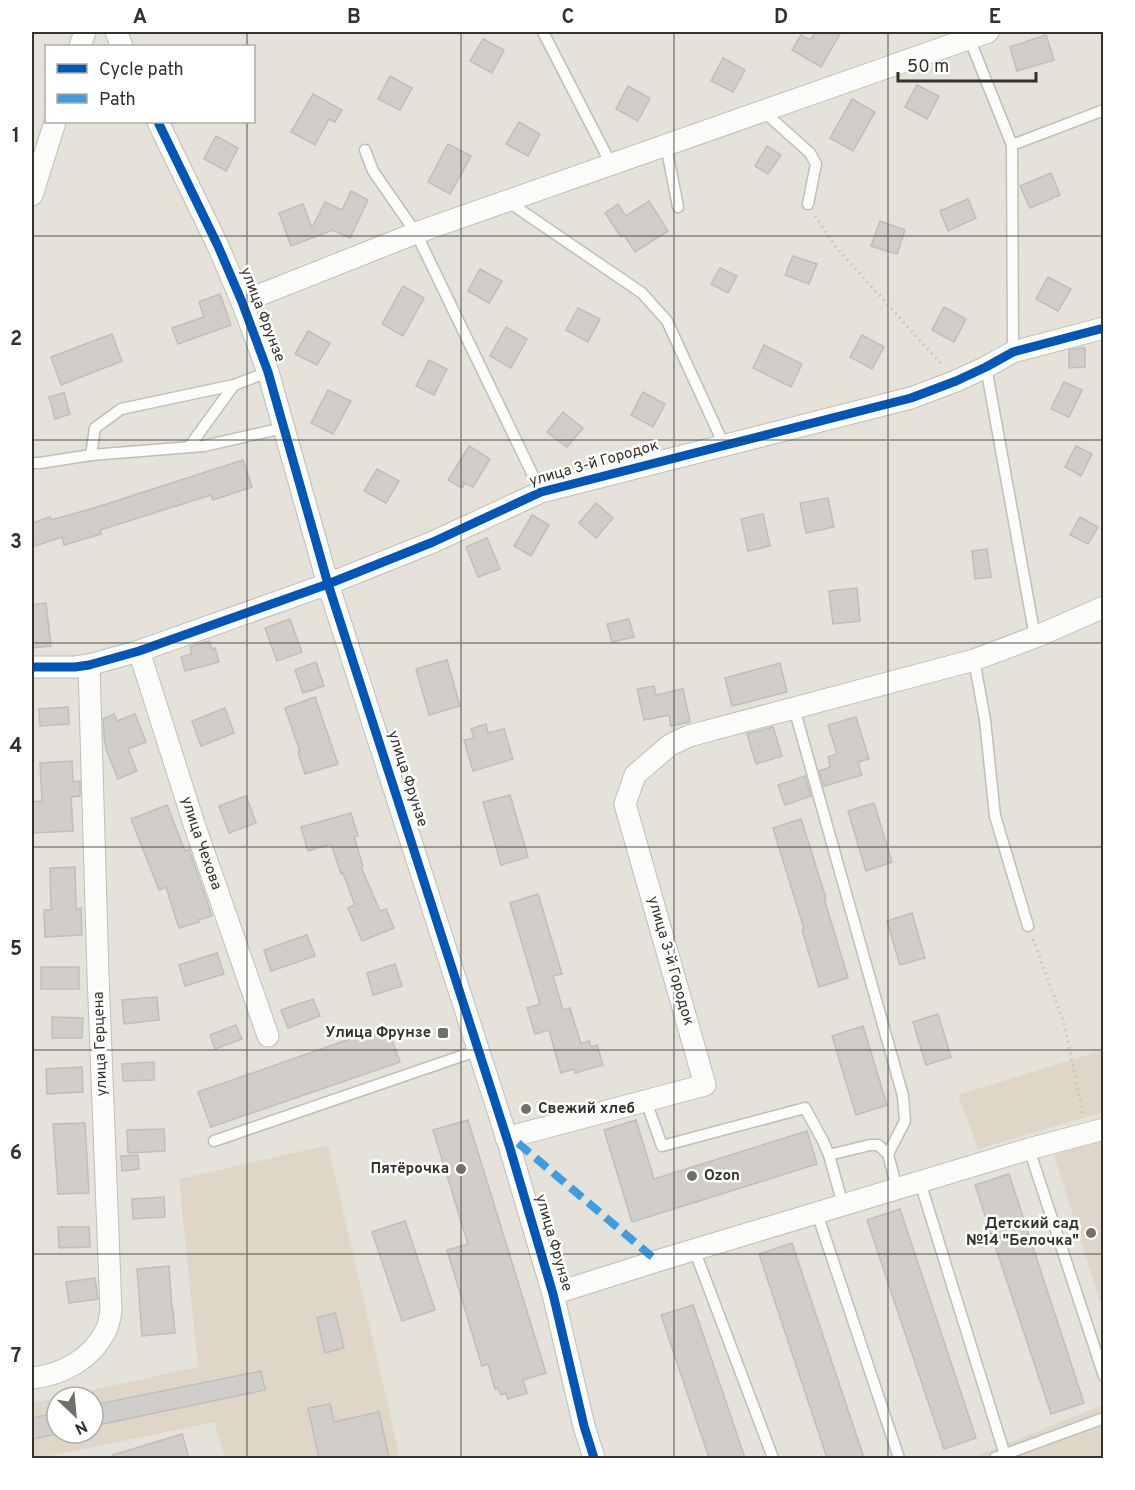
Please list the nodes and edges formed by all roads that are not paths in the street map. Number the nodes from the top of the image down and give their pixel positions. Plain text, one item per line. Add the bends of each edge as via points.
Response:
1 (543, 32) edge
2 (978, 35) edge
3 (1104, 110) edge
4 (762, 111) junction
5 (56, 123) edge
6 (158, 123) edge
7 (666, 145) junction
8 (1012, 145) junction
9 (365, 150) dead end
10 (611, 164) junction
11 (32, 195) edge
12 (507, 201) junction
13 (808, 204) road end
14 (678, 207) dead end
15 (416, 233) junction
16 (242, 302) junction
17 (1104, 328) edge
18 (1013, 352) junction
19 (986, 367) junction
20 (268, 372) junction
21 (234, 385) junction
22 (283, 428) junction
23 (724, 445) junction
24 (189, 447) junction
25 (91, 455) junction
26 (32, 463) edge
27 (541, 492) junction
28 (328, 584) junction
29 (1104, 608) edge
30 (1035, 637) junction
31 (138, 651) junction
32 (974, 660) junction
33 (89, 665) junction
34 (32, 667) edge
35 (794, 708) junction
36 (1028, 926) road end
37 (268, 1036) dead end
38 (479, 1050) junction
39 (646, 1101) junction
40 (1096, 1131) edge
41 (506, 1138) junction
42 (214, 1141) dead end
43 (1029, 1149) junction
44 (888, 1154) junction
45 (829, 1155) junction
46 (920, 1182) junction
47 (897, 1189) junction
48 (843, 1205) junction
49 (817, 1213) junction
50 (694, 1250) junction
51 (553, 1294) junction
52 (1104, 1376) edge
53 (32, 1378) edge
54 (1104, 1418) edge
55 (1000, 1457) edge
56 (594, 1458) edge
57 (773, 1458) edge
58 (899, 1458) edge

1 - 10 lane
2 - 4 street
2 - 8 lane
3 - 8 lane
4 - 7 street
4 - 13 lane via 810,153 816,164
5 - 11 street
6 - 16 street, улица Фрунзе
7 - 10 street
7 - 14 lane
8 - 18 lane
9 - 15 lane via 373,171
10 - 12 street
12 - 15 street
12 - 23 lane via 642,293 667,321
15 - 16 street
15 - 27 lane
16 - 20 street, улица Фрунзе
17 - 18 street, улица 3-й Городок
18 - 19 street, улица 3-й Городок
19 - 23 street, улица 3-й Городок via 911,398
19 - 30 lane
20 - 21 lane
20 - 22 street, улица Фрунзе
21 - 24 lane
21 - 25 lane via 121,409 95,428
22 - 24 lane
22 - 28 street, улица Фрунзе
23 - 27 street, улица 3-й Городок
24 - 25 lane
25 - 26 lane
27 - 28 street, улица 3-й Городок via 433,542
28 - 31 street, улица 3-й Городок
28 - 38 street, улица Фрунзе
29 - 30 street, улица 3-й Городок
30 - 32 street, улица 3-й Городок
31 - 33 street, улица 3-й Городок
31 - 37 street, улица Чехова
32 - 35 street, улица 3-й Городок
32 - 36 lane via 995,816
33 - 34 street, улица 3-й Городок
33 - 53 street, улица Герцена via 111,1311 99,1342 80,1362
35 - 39 street, улица 3-й Городок via 688,736 670,745 635,775 625,804 705,1085
35 - 44 lane via 903,1095 905,1121
38 - 41 street, улица Фрунзе
38 - 42 lane
39 - 41 street, улица 3-й Городок
39 - 45 lane via 662,1146 805,1108
40 - 43 street
41 - 51 street, улица Фрунзе
43 - 46 street
43 - 52 lane
44 - 45 lane via 878,1145 870,1145
44 - 47 lane
45 - 48 lane
46 - 47 street
46 - 55 lane
47 - 48 street
48 - 49 street
49 - 50 street
49 - 58 lane
50 - 51 street
50 - 57 lane
51 - 56 street, улица Фрунзе
54 - 55 lane

